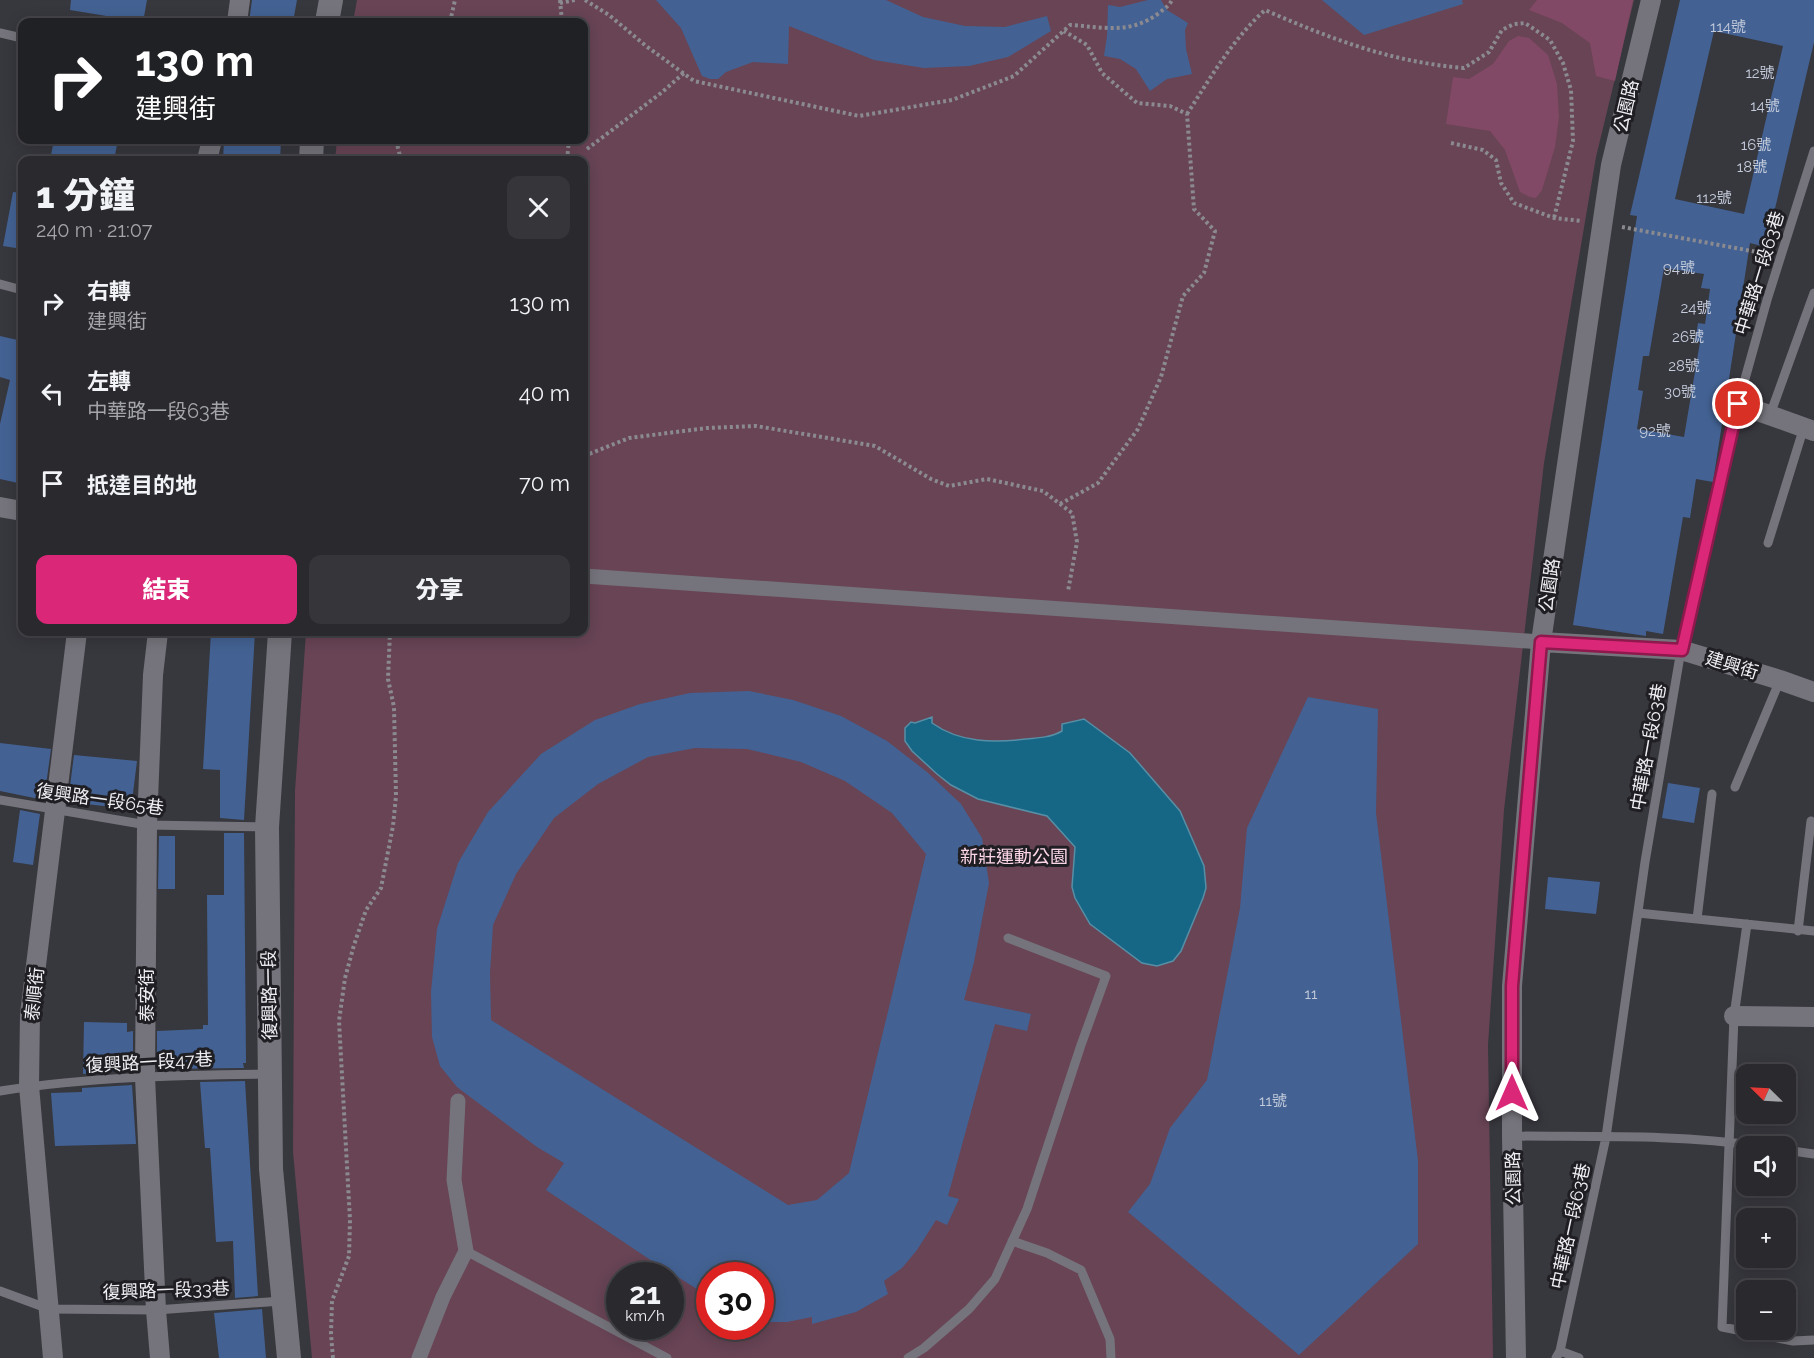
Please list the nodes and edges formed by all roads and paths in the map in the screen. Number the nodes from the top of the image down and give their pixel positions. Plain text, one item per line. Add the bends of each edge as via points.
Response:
1 (240, 0) edge
2 (331, 0) edge
3 (455, 0) edge
4 (575, 0) edge
5 (585, 0) edge
6 (1172, 0) edge
7 (1651, 0) edge
8 (560, 1) edge
9 (238, 18) edge
10 (328, 18) edge
11 (451, 18) edge
12 (562, 18) edge
13 (1064, 31) junction
14 (0, 33) edge
15 (18, 37) edge
16 (684, 73) junction
17 (1187, 114) junction
18 (1451, 143) dead end
19 (586, 149) dead end
20 (1814, 151) edge
21 (1554, 218) junction
22 (1603, 223) junction
23 (1780, 256) junction
24 (0, 284) edge
25 (18, 289) edge
26 (1814, 292) edge
27 (1738, 404) junction
28 (1770, 415) junction
29 (1809, 429) edge
30 (588, 454) edge
31 (1060, 504) junction
32 (0, 507) edge
33 (18, 510) edge
34 (1768, 543) dead end
35 (588, 576) edge
36 (1065, 609) junction
37 (77, 636) edge
38 (158, 636) edge
39 (280, 636) edge
40 (390, 636) edge
41 (1541, 642) junction
42 (1682, 650) junction
43 (1780, 680) junction
44 (1814, 692) edge
45 (1735, 787) dead end
46 (1713, 794) dead end
47 (0, 800) edge
48 (56, 810) junction
49 (1811, 821) dead end
50 (147, 825) junction
51 (267, 827) junction
52 (1638, 913) junction
53 (1697, 919) junction
54 (1747, 924) junction
55 (1798, 931) junction
56 (1814, 932) edge
57 (1008, 938) dead end
58 (1734, 1016) junction
59 (1814, 1017) edge
60 (270, 1074) junction
61 (145, 1077) junction
62 (29, 1086) junction
63 (0, 1091) edge
64 (458, 1101) dead end
65 (1512, 1136) junction
66 (1606, 1137) junction
67 (1729, 1142) junction
68 (1736, 1143) edge
69 (1796, 1152) edge
70 (1814, 1154) edge
71 (1012, 1241) junction
72 (465, 1251) junction
73 (0, 1291) edge
74 (284, 1301) junction
75 (49, 1309) junction
76 (156, 1310) junction
77 (1814, 1340) edge
78 (1558, 1354) edge
79 (53, 1358) edge
80 (160, 1358) edge
81 (289, 1358) edge
82 (333, 1358) edge
83 (419, 1358) edge
84 (667, 1358) edge
85 (908, 1358) edge
86 (1111, 1358) edge
87 (1516, 1358) edge
88 (1579, 1358) edge

1 - 9 street
2 - 10 street
3 - 11 path
4 - 8 path
5 - 16 path
6 - 13 path via 1151,19 1130,28 1070,25
7 - 22 street, 公園路 via 1611,165
8 - 12 path
13 - 16 path via 1014,76 952,100 859,116 694,81
13 - 17 path via 1088,45 1102,73 1137,103 1170,106
14 - 15 lane
16 - 19 path
17 - 21 path via 1224,55 1265,10 1326,37 1398,59 1464,68 1489,52 1502,30 1525,23 1550,40 1563,63 1571,90 1573,141
17 - 31 path via 1194,209 1215,231 1204,273 1184,296 1161,377 1138,429 1098,483
18 - 21 path via 1483,150 1496,160 1501,183 1514,203
20 - 23 lane, 中華路一段63巷
21 - 22 path
22 - 23 path
22 - 41 street, 公園路
23 - 27 lane, 中華路一段63巷
24 - 25 lane
26 - 28 lane
27 - 28 street
27 - 42 lane, 中華路一段63巷
28 - 29 street
29 - 34 lane
30 - 31 path via 629,438 756,426 875,446 949,486 987,479 1043,491
31 - 36 path via 1072,513 1077,542
32 - 33 street
35 - 36 street
36 - 41 street
37 - 48 street, 泰順街
38 - 50 street, 泰安街
39 - 51 street, 復興路一段
40 - 82 path via 388,679 394,708 396,796 393,826 381,888 366,910 354,945 339,1021 350,1232 349,1256 332,1301
41 - 42 street, 建興街
41 - 65 street, 公園路 via 1512,986
42 - 43 street, 建興街
42 - 52 lane, 中華路一段63巷
43 - 44 street, 建興街
43 - 45 lane
46 - 53 lane
47 - 48 lane, 復興路一段65巷
48 - 50 lane, 復興路一段65巷
48 - 62 street, 泰順街 via 30,1014
49 - 55 lane
50 - 51 lane, 復興路一段65巷
50 - 61 street, 泰安街
51 - 60 street, 復興路一段
52 - 53 lane
52 - 66 lane, 中華路一段63巷
53 - 54 lane
54 - 55 lane
54 - 58 lane
55 - 56 lane
57 - 71 lane via 1106,976 1028,1209
58 - 59 street
58 - 67 lane
60 - 61 lane, 復興路一段47巷
60 - 74 street, 復興路一段 via 272,1169
61 - 62 lane, 復興路一段47巷
61 - 76 street, 泰安街
62 - 63 lane, 復興路一段47巷
62 - 75 street, 泰順街
64 - 72 street via 454,1180
65 - 66 lane
65 - 87 street, 公園路
66 - 67 lane
66 - 78 lane, 中華路一段63巷
67 - 68 lane
67 - 77 lane via 1722,1327 1793,1341
69 - 70 lane
71 - 85 lane via 994,1279 969,1309
71 - 86 lane via 1082,1270 1110,1339
72 - 83 street
72 - 84 lane
73 - 75 lane, 復興路一段33巷
74 - 76 lane, 復興路一段33巷
74 - 81 street, 復興路一段
75 - 76 lane, 復興路一段33巷
75 - 79 street, 泰順街
76 - 80 street, 泰安街
78 - 88 lane

